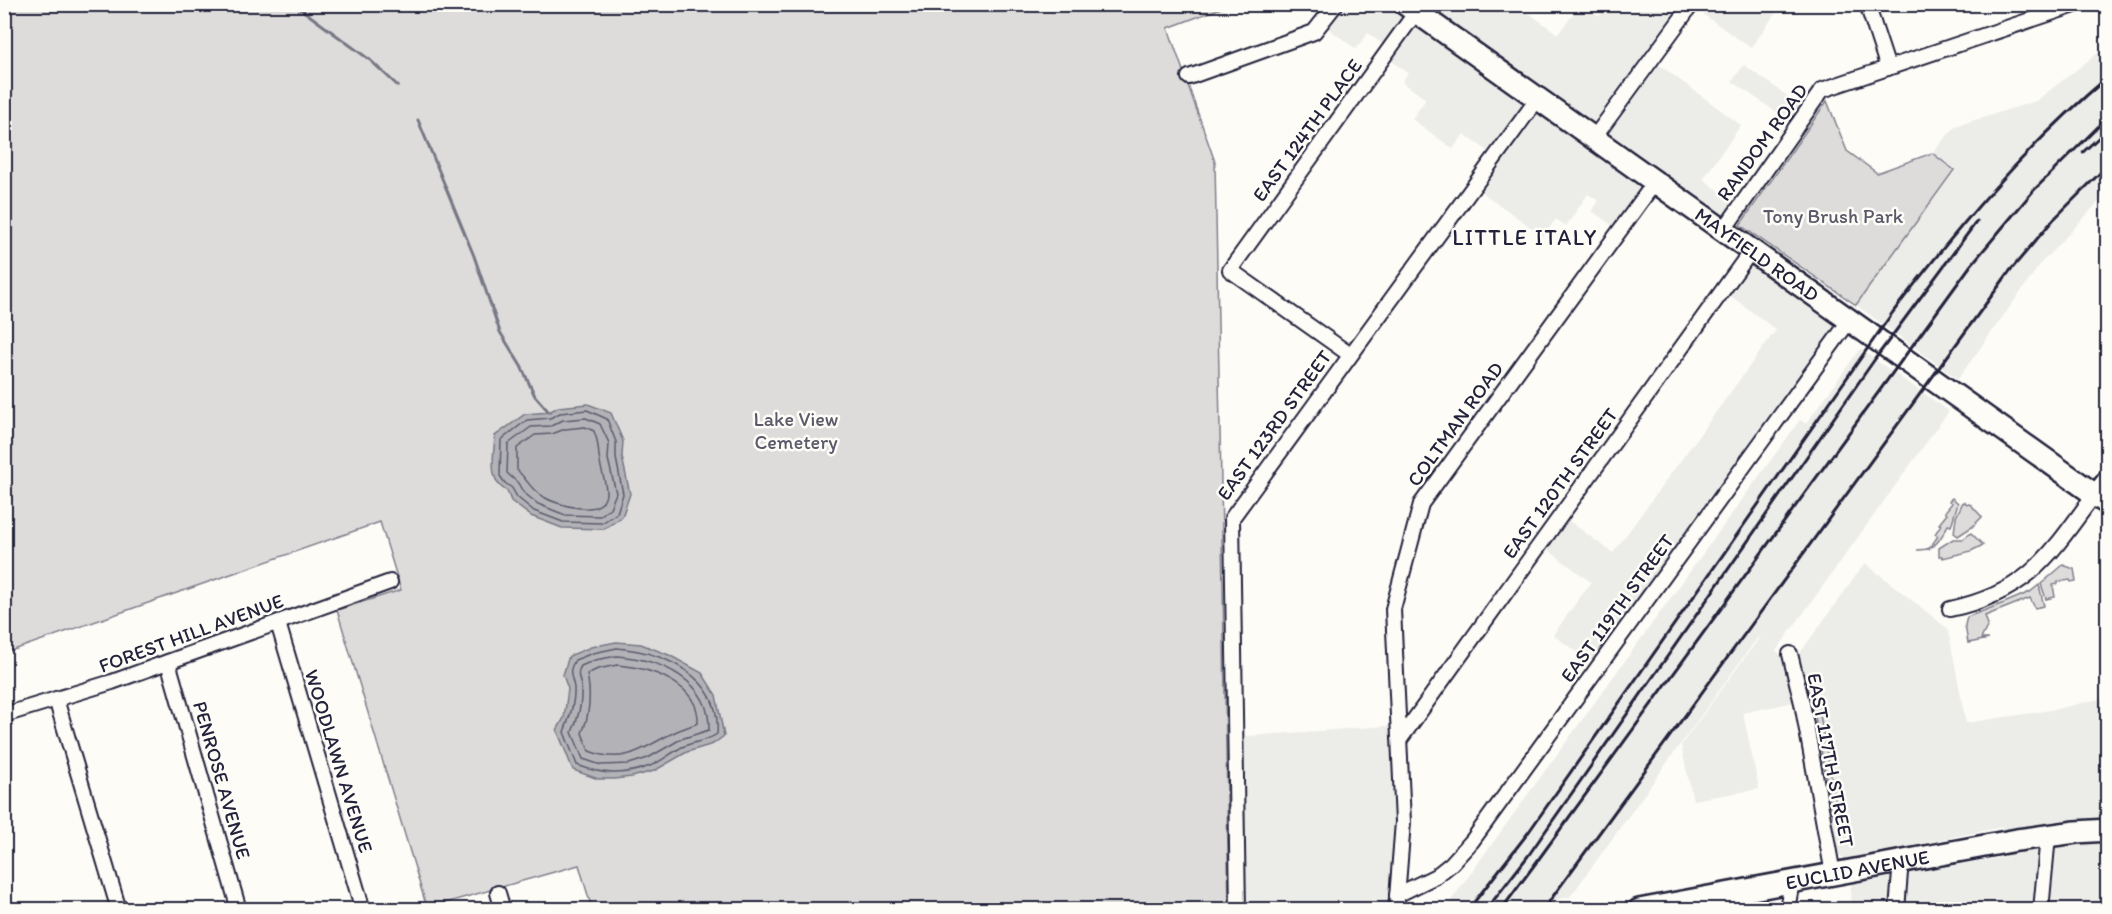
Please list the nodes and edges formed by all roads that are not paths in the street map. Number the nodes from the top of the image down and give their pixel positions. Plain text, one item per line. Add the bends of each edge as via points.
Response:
1 (1336, 4) edge
2 (1692, 4) edge
3 (1867, 4) edge
4 (2078, 4) edge
5 (1411, 8) edge
6 (1888, 68) junction
7 (1189, 77) dead end
8 (1538, 98) junction
9 (1594, 138) junction
10 (1655, 182) junction
11 (1723, 231) junction
12 (1751, 251) junction
13 (1849, 321) junction
14 (1349, 354) junction
15 (2108, 477) edge
16 (2101, 500) edge
17 (390, 582) dead end
18 (1950, 609) dead end
19 (278, 623) junction
20 (1790, 654) dead end
21 (168, 662) junction
22 (56, 699) junction
23 (4, 715) edge
24 (1401, 738) junction
25 (2108, 821) edge
26 (2108, 830) edge
27 (2076, 832) junction
28 (2048, 836) junction
29 (1901, 860) junction
30 (1833, 874) junction
31 (1792, 881) junction
32 (498, 892) dead end
33 (1397, 902) edge
34 (119, 909) edge
35 (239, 909) edge
36 (363, 909) edge
37 (503, 909) edge
38 (1238, 909) edge
39 (1641, 909) edge
40 (1787, 909) edge
41 (1898, 909) edge
42 (2041, 909) edge

1 - 7 street via 1314,32
2 - 9 street
3 - 6 street
4 - 6 street, RANDOM ROAD
5 - 8 main road, MAYFIELD ROAD
5 - 14 street, EAST 124TH PLACE via 1230,270
6 - 11 street, RANDOM ROAD via 1820,91
8 - 9 main road, MAYFIELD ROAD
8 - 14 street, EAST 123RD STREET
9 - 10 main road, MAYFIELD ROAD
10 - 11 main road, MAYFIELD ROAD
10 - 24 street, COLTMAN ROAD via 1421,504 1394,609
11 - 12 main road, MAYFIELD ROAD
12 - 13 main road, MAYFIELD ROAD
12 - 24 street, EAST 120TH STREET
13 - 16 main road, MAYFIELD ROAD
13 - 33 street, EAST 119TH STREET via 1472,841 1451,864
14 - 38 street, EAST 123RD STREET via 1232,518
15 - 16 street
16 - 18 street via 2035,570 2004,591
17 - 19 street, FOREST HILL AVENUE
19 - 21 street, FOREST HILL AVENUE
19 - 36 street, WOODLAWN AVENUE
20 - 30 street, EAST 117TH STREET
21 - 22 street, FOREST HILL AVENUE
21 - 35 street, PENROSE AVENUE
22 - 23 street, FOREST HILL AVENUE
22 - 34 street
24 - 33 street, COLTMAN ROAD via 1403,822
25 - 27 main road, EUCLID AVENUE
26 - 27 main road, EUCLID AVENUE
27 - 28 main road, EUCLID AVENUE
28 - 29 main road, EUCLID AVENUE
28 - 42 street
29 - 30 main road, EUCLID AVENUE
29 - 41 street
30 - 31 main road, EUCLID AVENUE
31 - 39 main road, EUCLID AVENUE
31 - 40 street
32 - 37 street

